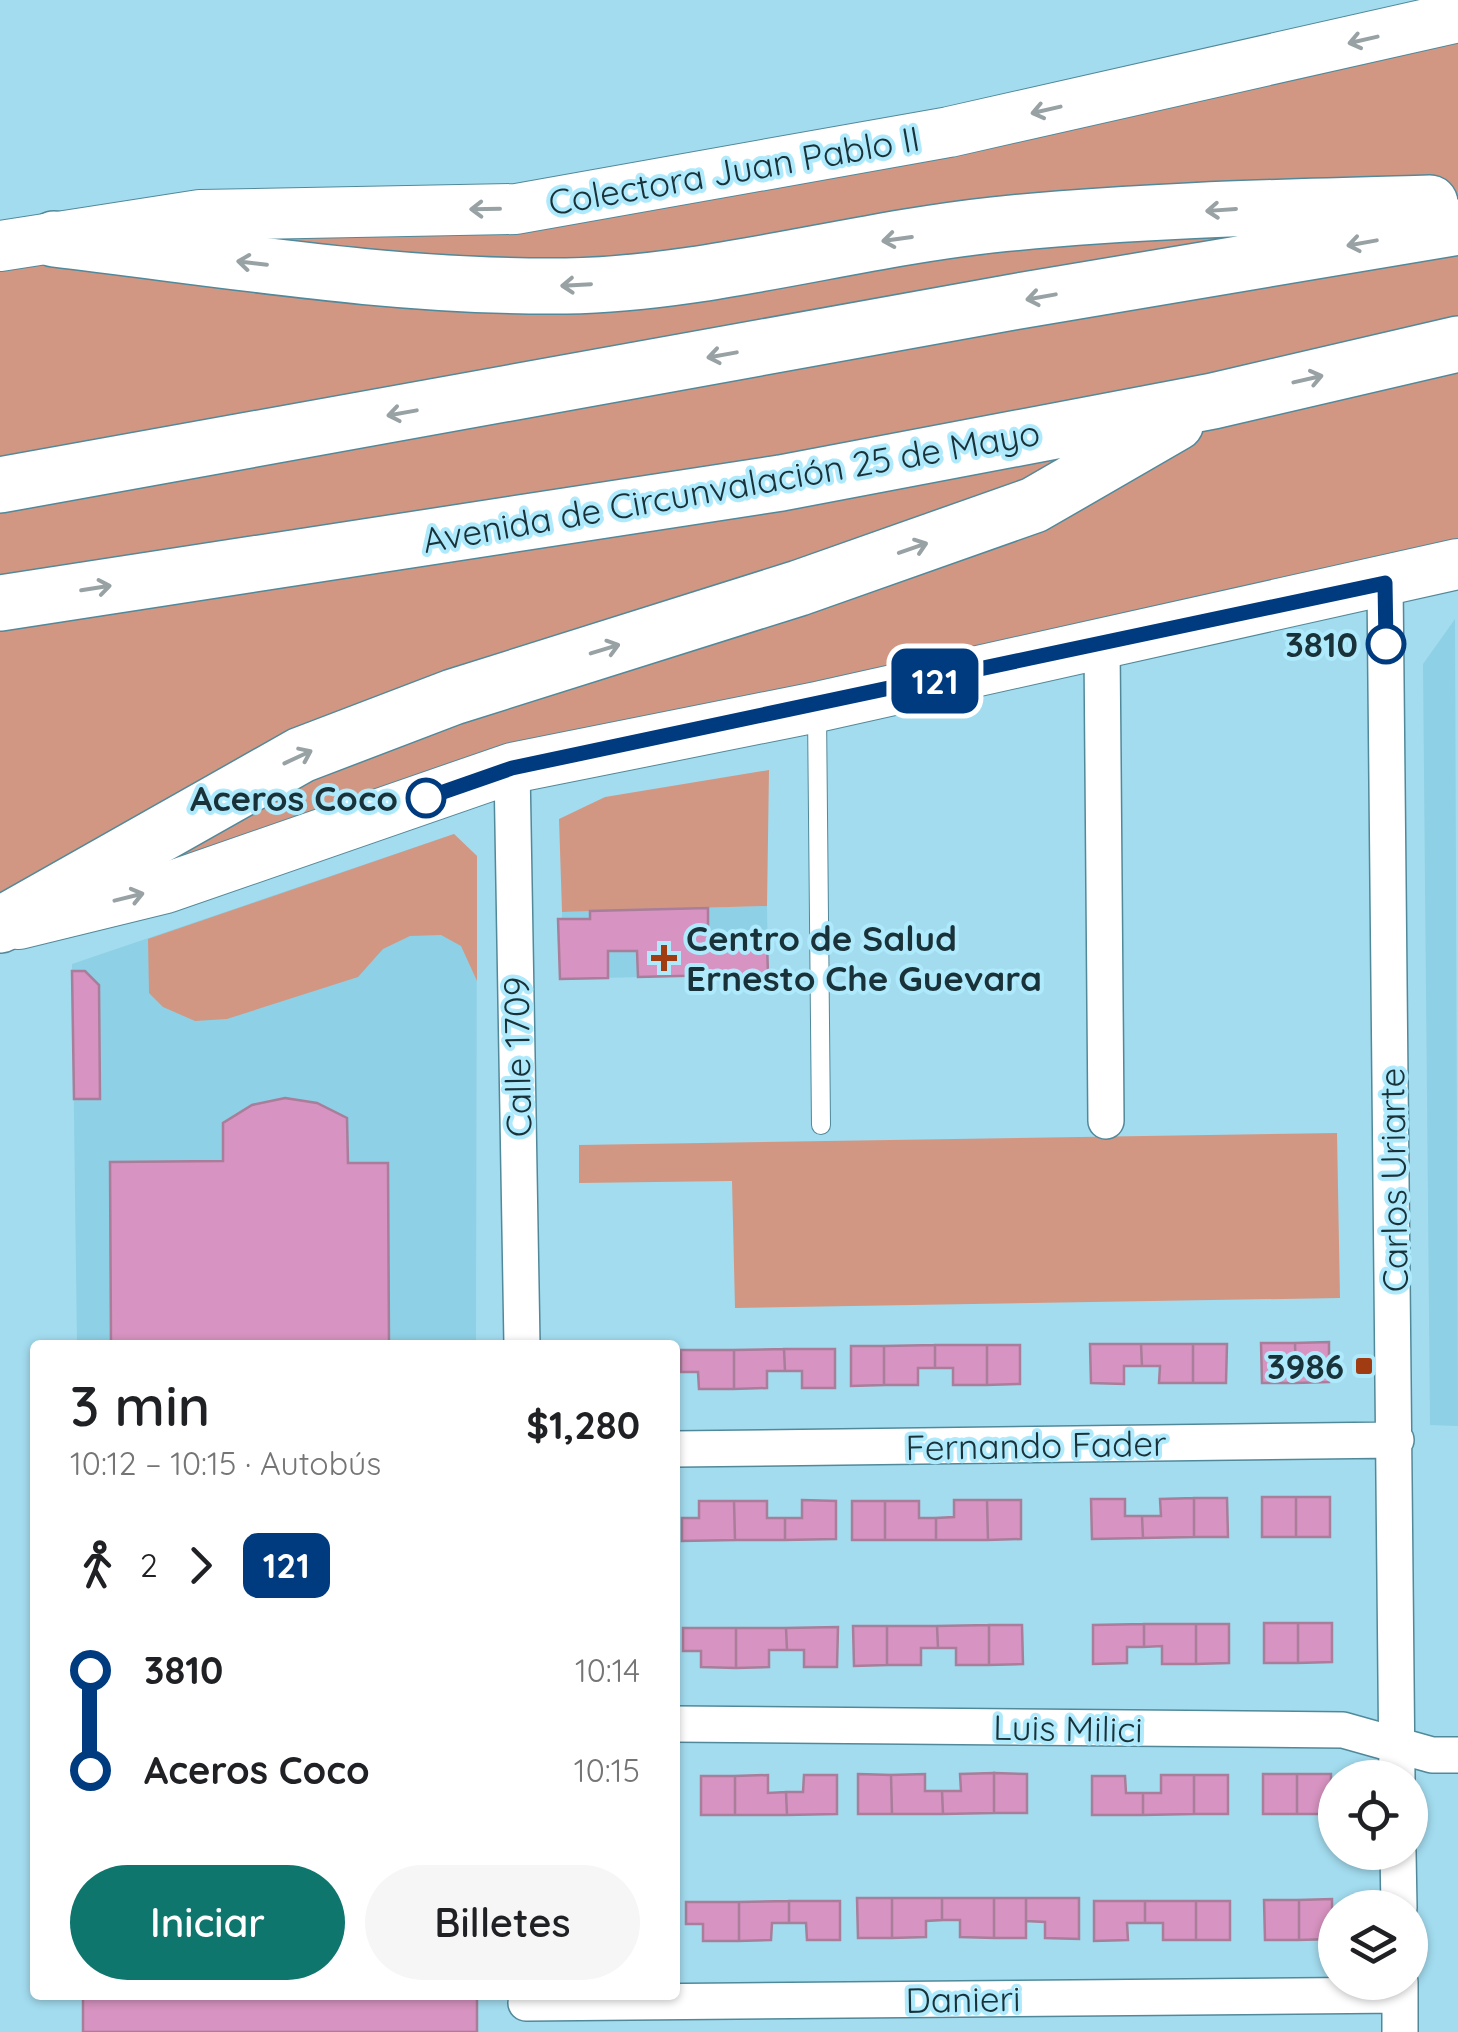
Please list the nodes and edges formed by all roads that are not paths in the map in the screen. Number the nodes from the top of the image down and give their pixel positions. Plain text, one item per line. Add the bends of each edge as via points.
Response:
1 (1458, 17) edge
2 (1458, 202) edge
3 (1458, 227) edge
4 (54, 239) junction
5 (0, 246) edge
6 (1458, 344) edge
7 (1214, 402) junction
8 (5, 484) edge
9 (1458, 564) edge
10 (1385, 583) junction
11 (0, 603) edge
12 (1102, 645) junction
13 (817, 707) junction
14 (512, 768) junction
15 (0, 927) edge
16 (1106, 1121) dead end
17 (821, 1125) dead end
18 (522, 1340) edge
19 (1396, 1440) junction
20 (680, 1450) edge
21 (680, 1724) edge
22 (1458, 1755) edge
23 (1394, 1760) edge
24 (1397, 1760) edge
25 (1407, 1760) edge
26 (1318, 1991) edge
27 (1400, 2000) edge
28 (526, 2010) edge
29 (1400, 2032) edge

1 -> 4 main road, Colectora Juan Pablo II via 949,132 516,209 200,215
2 -> 4 highway via 992,225 569,286 470,284
3 -> 8 highway
4 - 5 main road, Colectora Juan Pablo II
7 -> 6 highway, Avenida de Circunvalación 25 de Mayo
11 -> 7 highway, Avenida de Circunvalación 25 de Mayo via 782,483
15 -> 7 highway via 301,755 453,696 800,588 1034,505
9 - 10 main road
10 - 12 main road
10 - 19 street, Carlos Uriarte
12 - 13 main road
12 - 16 street
13 - 14 main road
13 - 17 lane
15 -> 14 main road via 166,888
14 - 18 street, Calle 1709
19 - 20 street, Fernando Fader
19 - 24 street, Carlos Uriarte
21 - 23 street, Luis Milici via 1343,1730
22 - 25 street, Luis Milici
26 - 28 street, Danieri
27 - 29 street

